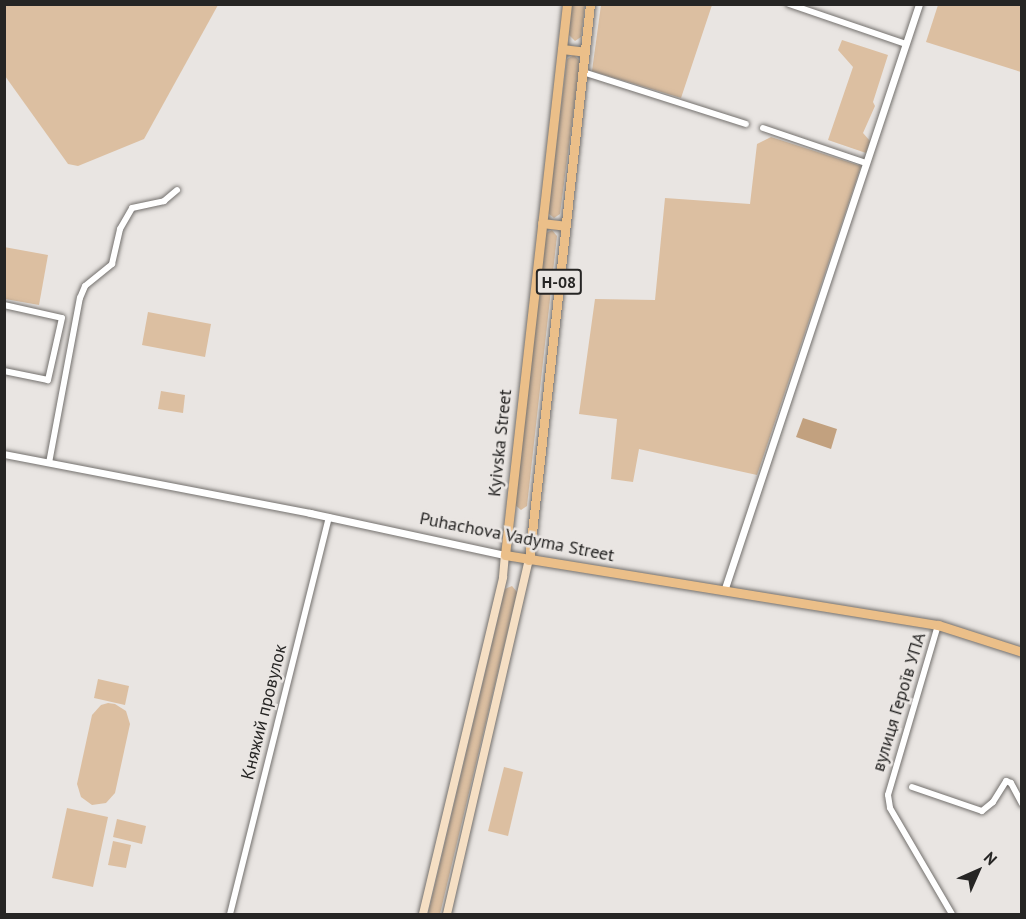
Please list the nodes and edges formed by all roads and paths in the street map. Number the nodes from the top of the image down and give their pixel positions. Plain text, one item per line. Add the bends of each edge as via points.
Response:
1 (567, 4) edge
2 (590, 4) edge
3 (789, 4) edge
4 (919, 4) edge
5 (906, 44) junction
6 (562, 49) junction
7 (585, 52) junction
8 (583, 72) junction
9 (746, 124) dead end
10 (763, 128) dead end
11 (866, 163) junction
12 (177, 190) dead end
13 (542, 223) junction
14 (565, 226) junction
15 (4, 305) edge
16 (4, 371) edge
17 (4, 454) edge
18 (49, 463) junction
19 (329, 517) junction
20 (505, 555) junction
21 (529, 560) junction
22 (724, 591) junction
23 (938, 625) junction
24 (1022, 652) edge
25 (912, 787) dead end
26 (1022, 804) edge
27 (230, 915) edge
28 (423, 915) edge
29 (447, 915) edge
30 (952, 915) edge

1 - 6 main road, Kyivska Street / Н-08
2 - 7 main road, Н-08
3 - 5 street
4 - 5 street
5 - 11 street
6 - 7 main road
6 - 13 main road, Kyivska Street / Н-08
7 - 8 main road, Н-08
8 - 9 street
8 - 14 main road, Н-08
10 - 11 street
11 - 22 street
12 - 18 street via 164,201 132,208 120,229 112,264 85,286
13 - 14 main road
13 - 20 main road, Kyivska Street / Н-08
14 - 21 main road, Н-08
15 - 16 street via 62,318 48,380
17 - 18 street, Puhachova Vadyma Street
18 - 19 street, Puhachova Vadyma Street
19 - 20 street, Puhachova Vadyma Street
19 - 27 street, Княжий провулок
20 - 21 main road, Puhachova Vadyma Street
20 - 28 main road, Kyivska Street
21 - 22 main road, Puhachova Vadyma Street
21 - 29 main road
22 - 23 main road, Puhachova Vadyma Street
23 - 24 main road, Puhachova Vadyma Street
23 - 30 street, вулиця Героїв УПА via 888,795 890,808
25 - 26 street via 982,811 1006,781

